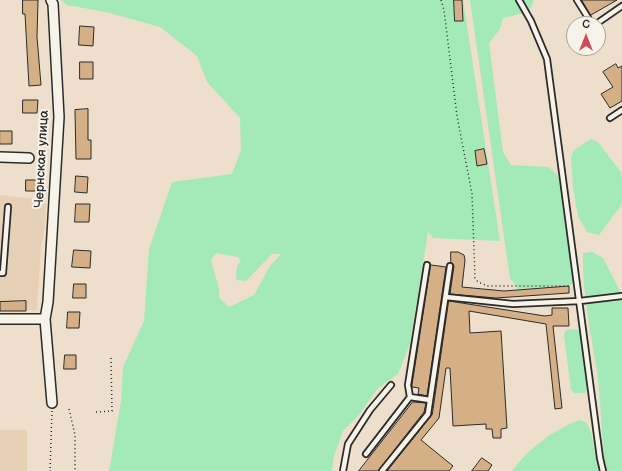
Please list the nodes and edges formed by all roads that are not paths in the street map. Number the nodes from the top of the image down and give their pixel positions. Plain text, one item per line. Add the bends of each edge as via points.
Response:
1 (51, 0) edge
2 (519, 0) edge
3 (577, 0) edge
4 (622, 6) edge
5 (587, 16) edge
6 (606, 17) edge
7 (622, 110) edge
8 (610, 118) dead end
9 (0, 157) edge
10 (29, 158) dead end
11 (8, 206) dead end
12 (427, 265) dead end
13 (450, 266) dead end
14 (0, 273) edge
15 (622, 296) edge
16 (446, 297) junction
17 (580, 301) junction
18 (0, 319) edge
19 (44, 319) junction
20 (391, 384) dead end
21 (410, 397) junction
22 (430, 400) junction
23 (52, 403) road end
24 (366, 454) dead end
25 (343, 471) edge
26 (382, 471) edge
27 (603, 471) edge

1 - 19 street, Чернская улица via 59,117 48,302
2 - 17 lane via 547,59
3 - 5 lane
4 - 6 lane
7 - 8 lane
9 - 10 street
11 - 14 lane via 3,273
12 - 21 lane via 408,384
13 - 16 lane
15 - 17 lane
16 - 17 lane via 513,304
16 - 22 lane
17 - 27 lane
18 - 19 street
19 - 23 street, Чернская улица
20 - 25 lane via 348,444
21 - 22 lane
21 - 24 lane
22 - 26 lane via 428,414

